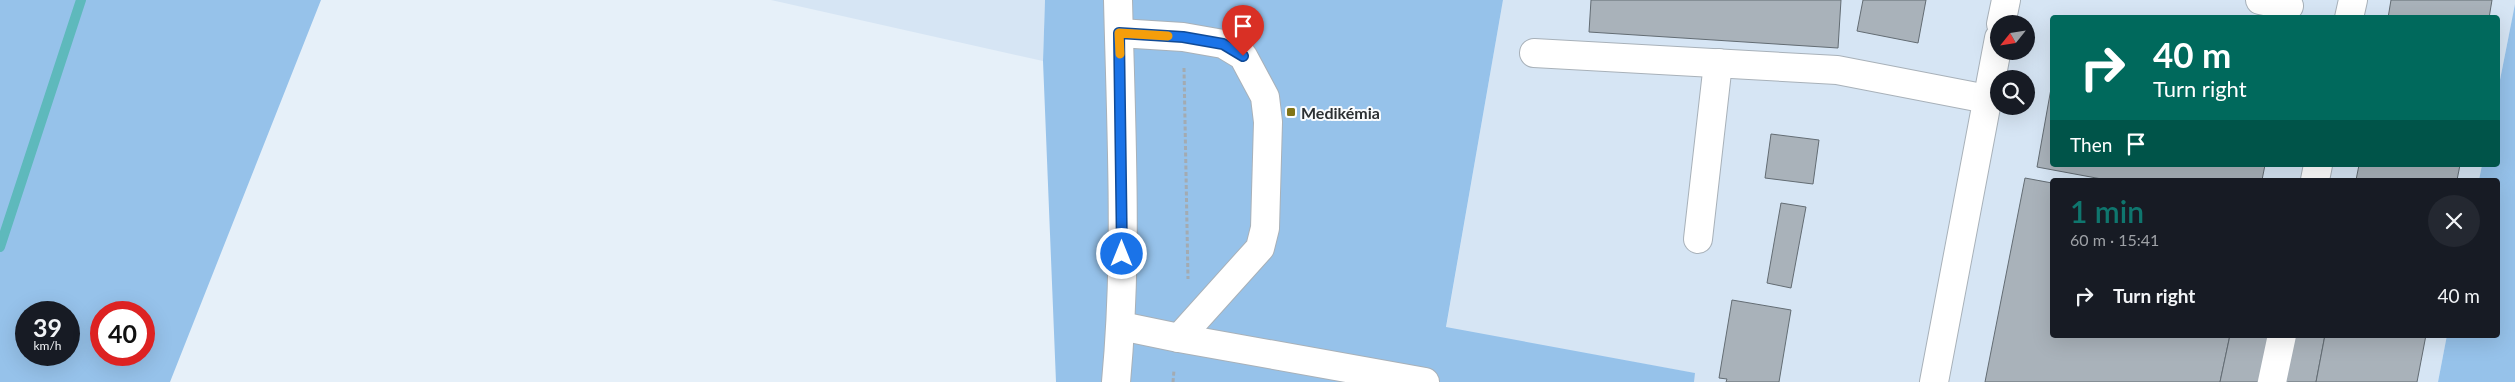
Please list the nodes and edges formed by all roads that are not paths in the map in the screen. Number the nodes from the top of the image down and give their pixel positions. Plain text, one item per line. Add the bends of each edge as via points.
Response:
1 (1118, 0) edge
2 (2006, 0) edge
3 (2260, 0) edge
4 (2353, 0) edge
5 (2289, 6) dead end
6 (2004, 15) edge
7 (2350, 15) edge
8 (1119, 33) junction
9 (1534, 54) dead end
10 (1995, 60) edge
11 (1718, 64) junction
12 (1987, 99) junction
13 (1698, 239) dead end
14 (1121, 326) junction
15 (1179, 338) junction
16 (2281, 338) edge
17 (1116, 382) edge
18 (1425, 382) edge
19 (1934, 382) edge
20 (2272, 382) edge

1 - 8 street
2 - 6 street
3 - 5 street
4 - 7 street
8 - 14 street
8 - 15 street via 1183,37 1223,44 1243,56 1265,97 1268,122 1265,228 1260,248
9 - 11 street
10 - 12 street
11 - 12 street via 1837,70
11 - 13 street
12 - 19 street
14 - 15 street
14 - 17 street
15 - 18 street
16 - 20 street

